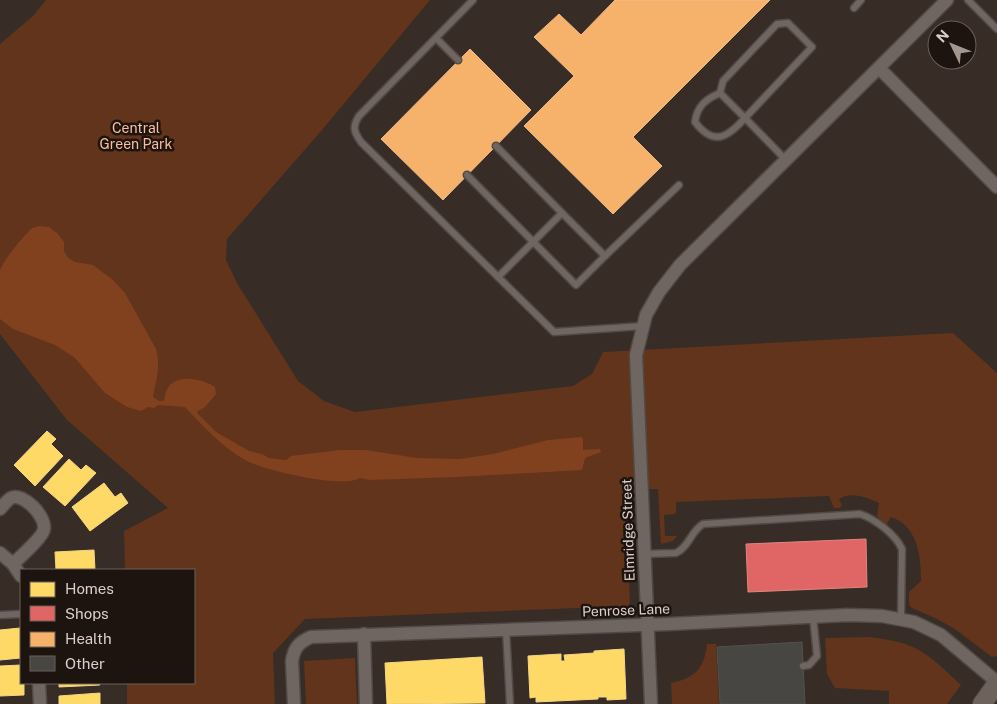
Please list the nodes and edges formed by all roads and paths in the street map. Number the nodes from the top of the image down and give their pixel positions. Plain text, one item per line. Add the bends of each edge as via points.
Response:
1 (473, 0) edge
2 (862, 0) edge
3 (947, 0) edge
4 (968, 0) edge
5 (854, 8) dead end
6 (997, 29) edge
7 (436, 38) junction
8 (458, 60) dead end
9 (879, 68) junction
10 (720, 93) junction
11 (745, 118) junction
12 (496, 146) dead end
13 (786, 160) junction
14 (467, 176) dead end
15 (679, 185) dead end
16 (997, 188) edge
17 (562, 213) junction
18 (533, 242) junction
19 (605, 256) junction
20 (498, 277) junction
21 (643, 326) junction
22 (0, 509) edge
23 (0, 553) edge
24 (644, 554) junction
25 (13, 564) junction
26 (20, 574) edge
27 (20, 614) edge
28 (0, 615) edge
29 (813, 616) junction
30 (902, 618) junction
31 (647, 625) junction
32 (506, 629) junction
33 (364, 634) junction
34 (803, 666) dead end
35 (997, 683) edge
36 (39, 684) edge
37 (40, 704) edge
38 (294, 704) edge
39 (366, 704) edge
40 (510, 704) edge
41 (651, 704) edge
42 (982, 704) edge

1 - 7 lane
2 - 5 lane
3 - 9 street, Elmridge Street
4 - 6 lane
7 - 8 lane
7 - 20 lane via 359,116 354,132
9 - 13 street, Elmridge Street
9 - 16 street
10 - 11 lane
10 - 11 lane via 704,102 696,113 695,122 700,128 715,138 726,136
10 - 11 lane via 723,81 778,24 788,23 812,47
11 - 13 lane
12 - 17 lane
13 - 21 street, Elmridge Street via 680,265 659,292
14 - 18 lane
15 - 19 lane
17 - 18 lane
17 - 19 lane
18 - 19 lane via 576,285
18 - 20 lane
20 - 21 lane via 554,332
21 - 24 street, Elmridge Street via 636,355
22 - 25 street via 10,498 17,497 40,514 44,522 44,531
23 - 25 street
24 - 30 lane via 681,550 702,524 860,514 898,541 902,549
24 - 31 street, Elmridge Street
25 - 26 street
27 - 28 lane
29 - 30 street, Penrose Lane
29 - 31 street, Penrose Lane
29 - 34 lane via 817,656 809,665
30 - 35 street, Penrose Lane via 941,635
31 - 32 street, Penrose Lane
31 - 41 street, Elmridge Street
32 - 33 street, Penrose Lane
32 - 40 lane
33 - 38 street, Penrose Lane via 302,640 292,661
33 - 39 street
35 - 42 main road
36 - 37 street

